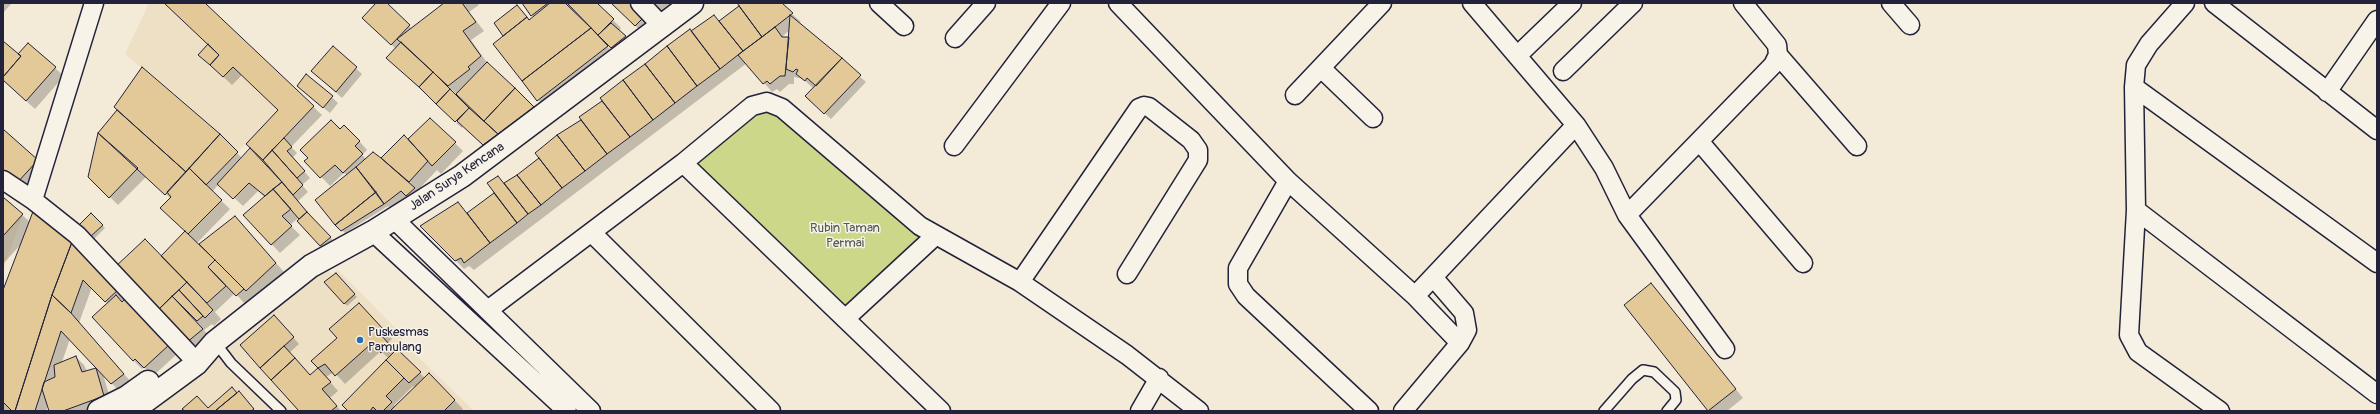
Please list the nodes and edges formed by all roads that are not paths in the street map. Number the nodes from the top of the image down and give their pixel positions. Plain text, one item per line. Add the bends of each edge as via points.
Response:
1 (94, 3) edge
2 (640, 3) edge
3 (692, 3) edge
4 (879, 3) edge
5 (986, 3) edge
6 (1061, 3) edge
7 (1118, 3) edge
8 (1382, 3) edge
9 (1472, 3) edge
10 (1572, 3) edge
11 (1633, 3) edge
12 (1743, 3) edge
13 (1891, 3) edge
14 (2185, 3) edge
15 (2214, 3) edge
16 (2377, 20) edge
17 (1910, 25) dead end
18 (904, 26) dead end
19 (662, 27) junction
20 (955, 38) dead end
21 (1778, 55) junction
22 (1517, 56) junction
23 (1321, 68) junction
24 (1562, 71) dead end
25 (2134, 87) junction
26 (2327, 92) junction
27 (1295, 95) dead end
28 (1373, 118) dead end
29 (1576, 125) junction
30 (2377, 130) edge
31 (1699, 141) junction
32 (954, 146) dead end
33 (1857, 146) dead end
34 (683, 163) junction
35 (3, 180) edge
36 (1288, 181) junction
37 (33, 200) junction
38 (2136, 210) junction
39 (1627, 215) junction
40 (394, 219) junction
41 (373, 232) junction
42 (592, 233) junction
43 (936, 235) junction
44 (1803, 263) dead end
45 (2377, 263) edge
46 (1127, 274) dead end
47 (1433, 277) junction
48 (1020, 282) junction
49 (1415, 296) junction
50 (488, 310) junction
51 (845, 319) junction
52 (215, 342) junction
53 (1460, 344) junction
54 (1725, 349) dead end
55 (188, 354) junction
56 (1159, 378) junction
57 (2377, 394) edge
58 (569, 405) edge
59 (132, 407) edge
60 (99, 411) edge
61 (282, 411) edge
62 (591, 411) edge
63 (771, 411) edge
64 (941, 411) edge
65 (1140, 411) edge
66 (1198, 411) edge
67 (1369, 411) edge
68 (1404, 411) edge
69 (1604, 411) edge
70 (1667, 411) edge
71 (2220, 411) edge

1 - 37 street
2 - 19 street
3 - 19 main road, Jalan Surya Kencana
4 - 18 street
5 - 20 street
6 - 32 street
7 - 36 street
8 - 23 street
9 - 22 street
10 - 22 street
11 - 24 street
12 - 21 street via 1777,44
13 - 17 street
14 - 25 street via 2143,53 2136,65
15 - 26 street
16 - 26 street
19 - 40 main road, Jalan Surya Kencana via 462,176
21 - 31 street via 1773,65
21 - 33 street
22 - 29 street
23 - 27 street
23 - 28 street
25 - 38 street
25 - 45 street
26 - 30 street
29 - 39 street via 1604,168
29 - 47 street
31 - 39 street
31 - 44 street
34 - 42 street
34 - 43 street via 752,106 767,102 782,108 920,226
34 - 51 street
35 - 37 street
36 - 49 street
36 - 67 street via 1238,268 1238,284 1246,296
37 - 55 street via 77,235
38 - 57 street
38 - 71 street via 2129,335 2138,352
39 - 54 street
40 - 41 main road, Jalan Surya Kencana
40 - 50 street
41 - 52 main road, Jalan Surya Kencana via 311,266
41 - 58 street
42 - 50 street
42 - 63 street
43 - 48 street
43 - 51 street
46 - 48 street via 1198,160 1198,150 1191,140 1149,107 1144,106 1139,108
47 - 49 street
47 - 53 street via 1464,313 1466,330
48 - 56 street
49 - 53 street
50 - 58 street
51 - 64 street
52 - 55 main road, Jalan Surya Kencana
52 - 59 main road, Jalan Surya Kencana via 196,364
52 - 61 lane via 231,363
53 - 68 street
55 - 59 main road, Jalan Surya Kencana
56 - 65 street
56 - 66 street
58 - 62 street
59 - 60 main road, Jalan Surya Kencana
69 - 70 lane via 1632,378 1643,370 1654,372 1676,392 1676,400

